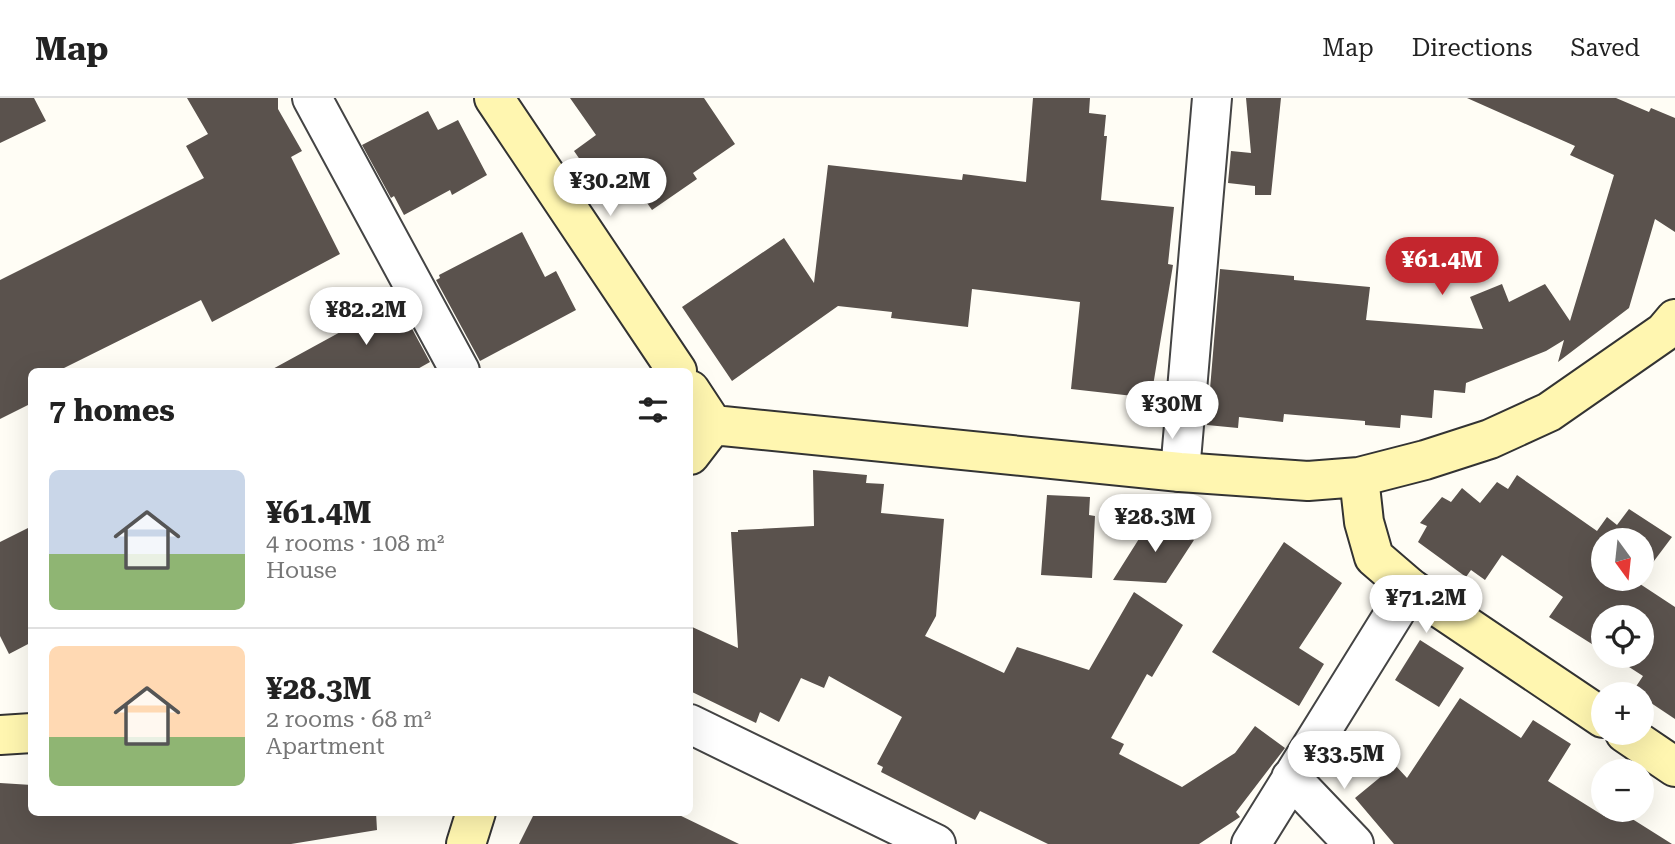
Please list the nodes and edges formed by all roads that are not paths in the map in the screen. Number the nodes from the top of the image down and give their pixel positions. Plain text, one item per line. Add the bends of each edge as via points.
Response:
1 (312, 98) edge
2 (495, 98) edge
3 (1212, 98) edge
4 (1675, 319) edge
5 (458, 368) edge
6 (675, 368) edge
7 (693, 395) edge
8 (713, 425) junction
9 (693, 451) edge
10 (1180, 472) junction
11 (1359, 477) junction
12 (1410, 588) junction
13 (1591, 710) edge
14 (693, 725) edge
15 (28, 733) edge
16 (0, 735) edge
17 (1643, 745) edge
18 (1675, 767) edge
19 (1291, 778) junction
20 (475, 816) edge
21 (466, 844) edge
22 (936, 844) edge
23 (1251, 844) edge
24 (1354, 844) edge

1 - 5 street
2 - 6 street
3 - 10 street
4 - 11 street via 1664,332 1549,412 1490,439
7 - 8 street
8 - 9 street
8 - 10 street
10 - 11 street via 1308,481
11 - 12 street via 1374,557
12 - 13 street
12 - 19 street
14 - 22 street
15 - 16 street
17 - 18 street
19 - 23 street
19 - 24 street
20 - 21 street

